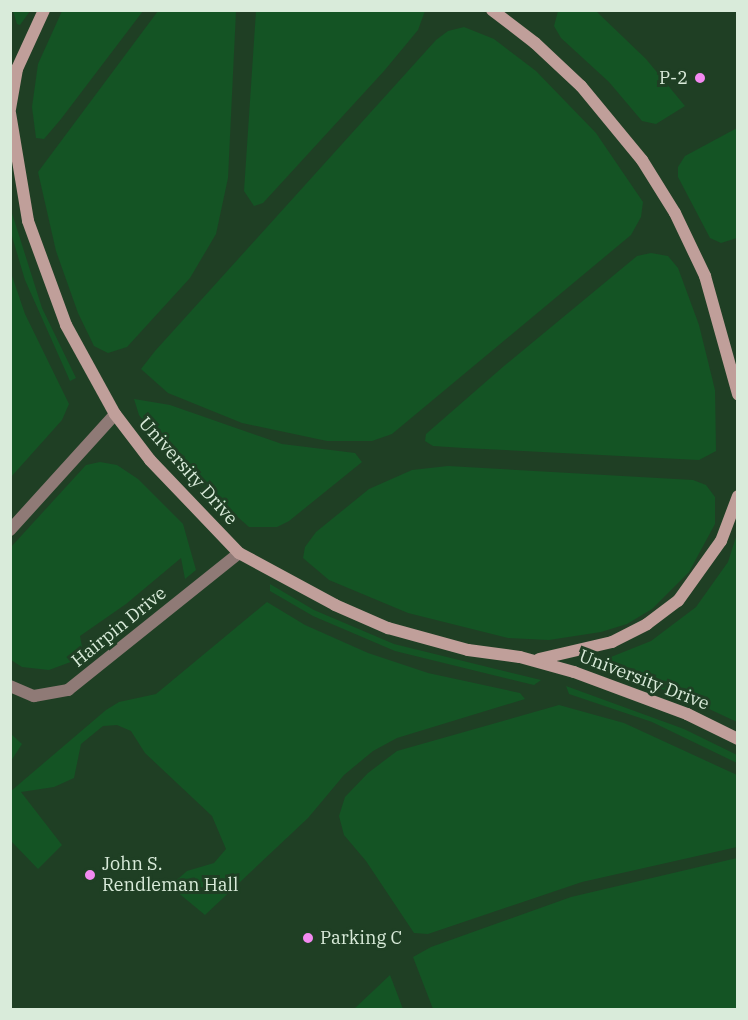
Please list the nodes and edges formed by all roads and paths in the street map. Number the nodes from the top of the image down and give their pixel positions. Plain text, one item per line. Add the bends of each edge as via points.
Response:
1 (44, 10) edge
2 (492, 10) edge
3 (11, 85) edge
4 (10, 109) edge
5 (10, 113) edge
6 (738, 394) edge
7 (115, 414) junction
8 (738, 496) edge
9 (10, 530) edge
10 (239, 553) junction
11 (535, 660) junction
12 (10, 686) edge
13 (738, 739) edge

1 - 3 main road via 30,33
2 - 6 main road via 581,86 642,160 675,213 705,276
3 - 4 main road
5 - 7 main road, University Drive via 28,221 45,274 66,325
7 - 9 street
7 - 10 main road, University Drive via 150,460
8 - 11 main road, University Drive via 721,542 678,601 647,624 612,642
10 - 11 main road, University Drive via 335,605 388,628 468,650
10 - 12 street, Hairpin Drive via 68,690 34,696
11 - 13 main road, University Drive via 618,687

